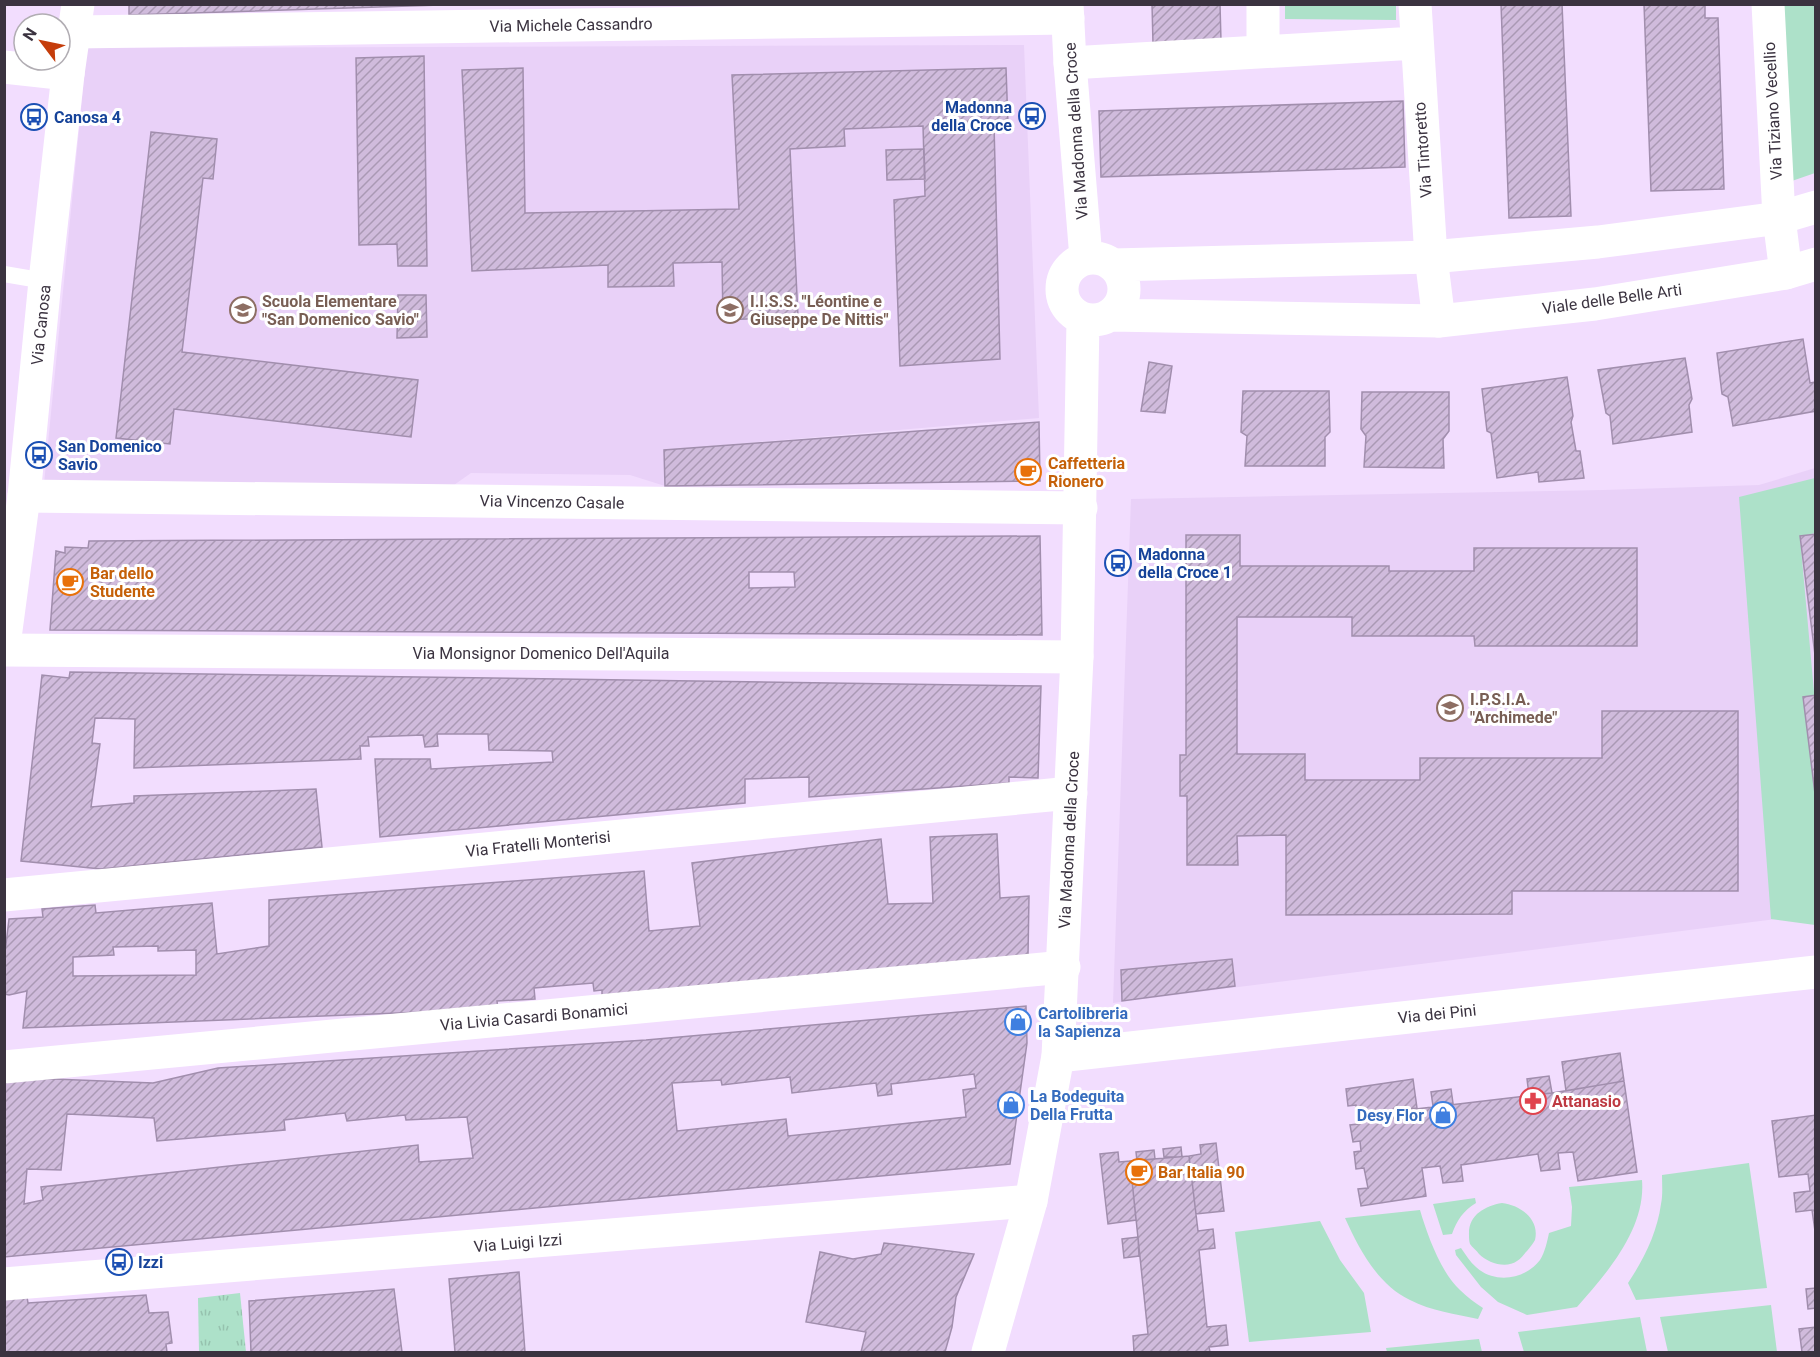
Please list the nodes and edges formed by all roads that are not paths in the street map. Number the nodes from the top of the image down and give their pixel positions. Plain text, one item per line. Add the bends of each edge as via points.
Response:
1 (1263, 4) edge
2 (1415, 4) edge
3 (1768, 4) edge
4 (1067, 11) edge
5 (76, 18) edge
6 (1416, 43) junction
7 (1263, 51) junction
8 (1070, 63) junction
9 (4, 66) edge
10 (68, 74) junction
11 (1815, 207) edge
12 (1779, 218) junction
13 (1431, 257) junction
14 (1100, 262) junction
15 (1801, 268) edge
16 (4, 274) edge
17 (45, 281) junction
18 (1097, 317) junction
19 (1439, 321) junction
20 (14, 494) edge
21 (1081, 508) junction
22 (4, 645) edge
23 (4, 650) edge
24 (1077, 657) junction
25 (1071, 792) junction
26 (4, 895) edge
27 (1064, 967) junction
28 (1815, 972) edge
29 (1058, 1056) junction
30 (4, 1067) edge
31 (1031, 1201) junction
32 (4, 1284) edge
33 (988, 1353) edge

1 - 7 street
2 - 6 street, Via Tintoretto
3 - 12 street, Via Tiziano Vecellio
4 - 5 street, Via Michele Cassandro
4 - 8 street, Via Madonna della Croce
5 - 10 street, Via Canosa
6 - 7 street
6 - 13 street, Via Tintoretto
7 - 8 street
8 - 14 street, Via Madonna della Croce
9 - 10 street
10 - 17 street, Via Canosa
11 - 12 street
12 - 13 street via 1598,242
12 - 15 street, Viale delle Belle Arti
13 - 14 street
13 - 19 street
14 - 18 street, Via Madonna della Croce via 1119,272 1124,294 1121,304
14 - 18 street via 1077,262 1064,275 1061,286 1066,307 1074,315
15 - 19 street, Viale delle Belle Arti via 1594,304
16 - 17 lane
17 - 20 street, Via Canosa
18 - 19 street, Viale delle Belle Arti
18 - 21 street, Via Madonna della Croce
20 - 21 street, Via Vincenzo Casale
20 - 22 street, Via Canosa
21 - 24 street, Via Madonna della Croce
23 - 24 street, Via Monsignor Domenico Dell'Aquila
24 - 25 street, Via Madonna della Croce
25 - 26 street, Via Fratelli Monterisi
25 - 27 street, Via Madonna della Croce
27 - 29 street, Via Madonna della Croce
27 - 30 street, Via Livia Casardi Bonamici
28 - 29 street, Via dei Pini
29 - 31 street, Via Madonna della Croce
31 - 32 street, Via Luigi Izzi
31 - 33 street, Via Madonna della Croce

